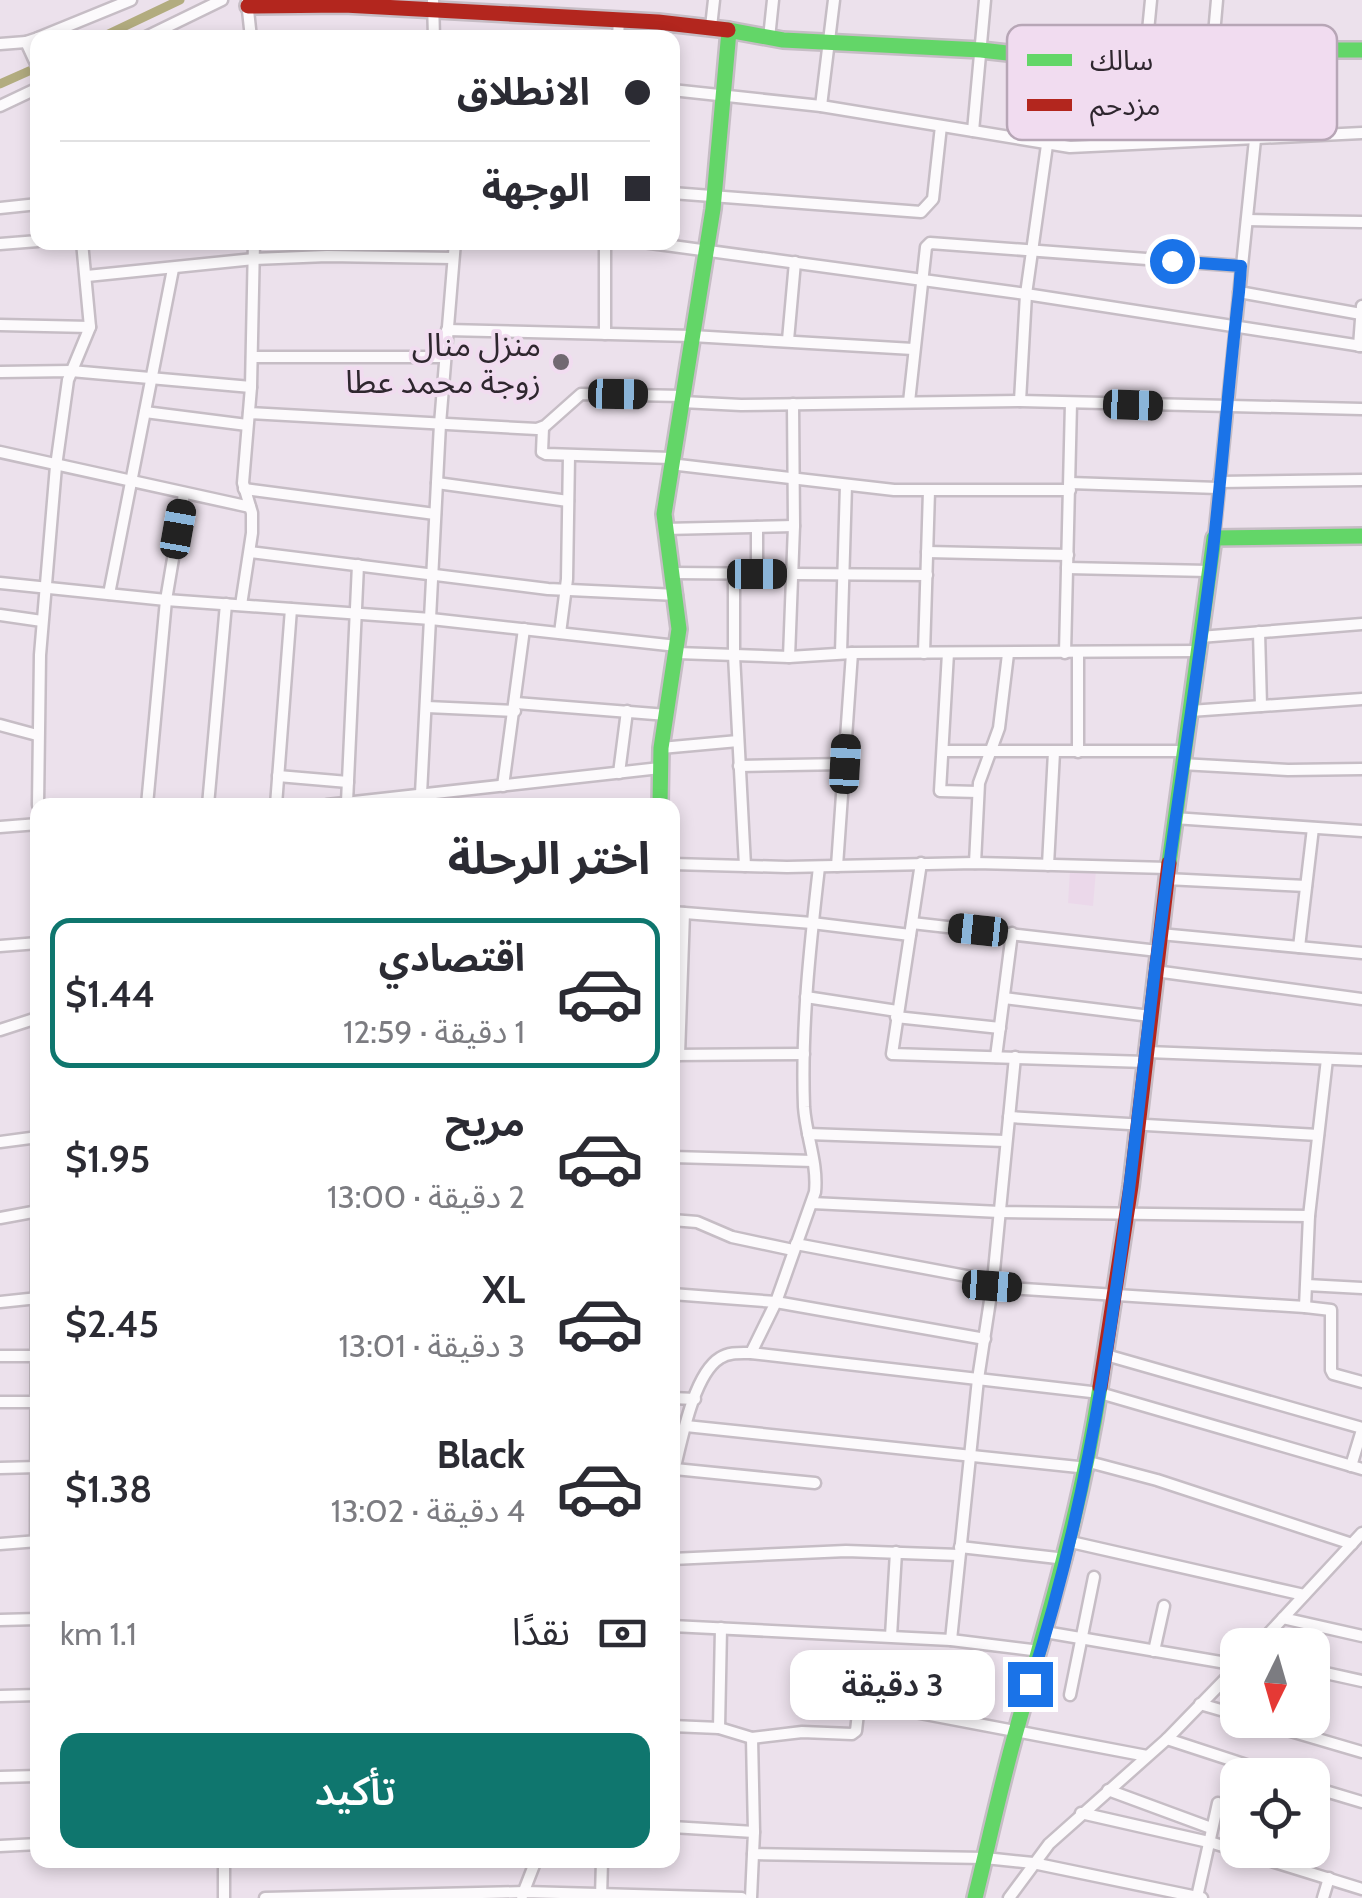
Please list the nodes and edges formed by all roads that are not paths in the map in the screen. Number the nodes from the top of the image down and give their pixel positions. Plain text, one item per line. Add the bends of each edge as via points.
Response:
1 (131, 0) edge
2 (222, 0) edge
3 (714, 0) edge
4 (773, 0) edge
5 (834, 0) edge
6 (986, 0) edge
7 (1151, 0) edge
8 (1217, 0) edge
9 (248, 3) edge
10 (433, 4) edge
11 (510, 6) edge
12 (618, 20) junction
13 (1149, 25) edge
14 (1215, 25) edge
15 (711, 27) junction
16 (56, 30) edge
17 (160, 30) edge
18 (250, 30) edge
19 (434, 30) edge
20 (618, 30) edge
21 (729, 31) junction
22 (769, 38) junction
23 (30, 40) edge
24 (829, 43) junction
25 (0, 44) edge
26 (980, 50) junction
27 (1007, 53) edge
28 (680, 91) edge
29 (30, 92) edge
30 (722, 94) junction
31 (0, 106) edge
32 (820, 106) junction
33 (941, 126) junction
34 (973, 130) junction
35 (1362, 133) edge
36 (1337, 134) edge
37 (1007, 137) edge
38 (1022, 140) edge
39 (1197, 140) edge
40 (1256, 140) edge
41 (1047, 145) junction
42 (680, 194) edge
43 (713, 197) junction
44 (30, 205) edge
45 (0, 208) edge
46 (1247, 220) junction
47 (1362, 222) edge
48 (30, 241) edge
49 (0, 244) edge
50 (680, 247) edge
51 (83, 250) edge
52 (254, 250) edge
53 (362, 250) edge
54 (454, 250) edge
55 (604, 250) edge
56 (705, 250) junction
57 (1032, 250) junction
58 (362, 256) junction
59 (453, 258) junction
60 (254, 259) junction
61 (795, 262) junction
62 (1241, 266) junction
63 (173, 269) junction
64 (87, 276) junction
65 (922, 281) junction
66 (1239, 292) junction
67 (1026, 294) junction
68 (1362, 306) edge
69 (1362, 314) edge
70 (0, 325) edge
71 (90, 327) junction
72 (1234, 327) junction
73 (447, 330) junction
74 (605, 334) junction
75 (692, 336) junction
76 (788, 340) junction
77 (1360, 346) edge
78 (913, 350) junction
79 (252, 356) junction
80 (444, 356) junction
81 (71, 371) junction
82 (0, 372) edge
83 (152, 378) junction
84 (251, 387) junction
85 (683, 399) junction
86 (1020, 401) junction
87 (909, 402) junction
88 (1071, 403) junction
89 (793, 404) junction
90 (1226, 407) junction
91 (1362, 408) edge
92 (145, 412) junction
93 (248, 419) junction
94 (440, 424) junction
95 (543, 428) junction
96 (0, 452) edge
97 (569, 456) junction
98 (671, 461) junction
99 (56, 466) junction
100 (794, 480) junction
101 (1362, 480) edge
102 (129, 482) junction
103 (436, 483) junction
104 (846, 485) junction
105 (1218, 485) junction
106 (1070, 486) junction
107 (244, 490) junction
108 (929, 491) junction
109 (184, 494) junction
110 (568, 501) junction
111 (250, 506) junction
112 (435, 514) junction
113 (794, 526) junction
114 (757, 527) junction
115 (664, 528) junction
116 (1362, 536) edge
117 (1214, 538) junction
118 (250, 552) junction
119 (928, 552) junction
120 (1068, 555) junction
121 (358, 565) junction
122 (1068, 568) junction
123 (1209, 571) junction
124 (433, 573) junction
125 (672, 574) junction
126 (734, 574) junction
127 (757, 574) junction
128 (792, 574) junction
129 (842, 574) junction
130 (926, 576) junction
131 (0, 582) edge
132 (45, 588) junction
133 (566, 590) junction
134 (109, 594) junction
135 (677, 595) junction
136 (166, 600) junction
137 (226, 604) junction
138 (241, 605) junction
139 (291, 609) junction
140 (0, 615) edge
141 (357, 615) junction
142 (431, 619) junction
143 (42, 621) junction
144 (1362, 624) edge
145 (524, 629) junction
146 (1259, 632) junction
147 (560, 633) junction
148 (1199, 644) junction
149 (677, 649) junction
150 (846, 653) junction
151 (924, 653) junction
152 (948, 653) junction
153 (1065, 653) junction
154 (1078, 653) junction
155 (1008, 654) junction
156 (734, 656) junction
157 (789, 656) junction
158 (1362, 699) edge
159 (1261, 706) junction
160 (427, 707) junction
161 (515, 707) junction
162 (627, 711) junction
163 (1190, 711) junction
164 (667, 715) junction
165 (0, 725) edge
166 (37, 736) junction
167 (738, 740) junction
168 (661, 748) junction
169 (991, 750) junction
170 (943, 751) junction
171 (1054, 752) junction
172 (1078, 752) junction
173 (1182, 758) junction
174 (845, 764) junction
175 (740, 766) junction
176 (660, 768) junction
177 (1362, 769) edge
178 (619, 772) junction
179 (278, 776) junction
180 (348, 782) junction
181 (504, 786) junction
182 (978, 792) junction
183 (421, 794) junction
184 (38, 798) edge
185 (148, 798) edge
186 (209, 798) edge
187 (276, 798) edge
188 (347, 798) edge
189 (400, 798) edge
190 (660, 798) edge
191 (1174, 818) junction
192 (30, 825) edge
193 (0, 827) edge
194 (1313, 828) junction
195 (1362, 831) edge
196 (975, 863) junction
197 (680, 864) edge
198 (921, 864) junction
199 (1048, 865) junction
200 (744, 866) junction
201 (818, 866) junction
202 (837, 866) junction
203 (1167, 874) junction
204 (1306, 886) junction
205 (680, 912) edge
206 (812, 923) junction
207 (911, 929) junction
208 (1012, 933) junction
209 (1160, 934) junction
210 (30, 944) edge
211 (0, 946) edge
212 (1299, 947) junction
213 (1158, 952) junction
214 (1362, 954) edge
215 (1155, 971) junction
216 (806, 998) junction
217 (1004, 998) junction
218 (1362, 999) edge
219 (897, 1014) junction
220 (1150, 1016) junction
221 (30, 1020) edge
222 (1000, 1028) junction
223 (0, 1030) edge
224 (804, 1054) junction
225 (680, 1055) edge
226 (996, 1056) junction
227 (1015, 1056) junction
228 (1146, 1057) junction
229 (1327, 1058) junction
230 (1362, 1060) edge
231 (1009, 1117) junction
232 (1139, 1124) junction
233 (808, 1134) junction
234 (1318, 1136) junction
235 (30, 1138) edge
236 (1006, 1141) junction
237 (0, 1142) edge
238 (680, 1157) edge
239 (814, 1161) junction
240 (812, 1204) junction
241 (30, 1212) edge
242 (1000, 1212) junction
243 (1126, 1216) junction
244 (1309, 1216) junction
245 (0, 1218) edge
246 (680, 1221) edge
247 (795, 1247) junction
248 (993, 1284) junction
249 (1307, 1284) junction
250 (1362, 1288) edge
251 (680, 1295) edge
252 (1114, 1296) junction
253 (30, 1299) edge
254 (0, 1302) edge
255 (776, 1302) junction
256 (1305, 1307) junction
257 (984, 1339) junction
258 (752, 1353) junction
259 (1106, 1355) junction
260 (0, 1356) edge
261 (30, 1356) edge
262 (978, 1379) junction
263 (1362, 1382) edge
264 (1100, 1393) junction
265 (680, 1398) edge
266 (695, 1399) junction
267 (0, 1402) edge
268 (30, 1402) edge
269 (686, 1426) junction
270 (1362, 1429) edge
271 (680, 1449) edge
272 (970, 1454) junction
273 (1088, 1465) junction
274 (0, 1468) edge
275 (30, 1468) edge
276 (1356, 1468) edge
277 (680, 1475) edge
278 (815, 1483) dead end
279 (1362, 1534) edge
280 (30, 1542) edge
281 (1070, 1542) junction
282 (0, 1544) edge
283 (1352, 1544) junction
284 (960, 1551) junction
285 (896, 1552) junction
286 (1066, 1559) junction
287 (680, 1560) edge
288 (1094, 1577) dead end
289 (1304, 1595) junction
290 (1164, 1606) dead end
291 (1283, 1618) junction
292 (30, 1619) edge
293 (0, 1620) edge
294 (680, 1626) edge
295 (721, 1628) junction
296 (1274, 1628) edge
297 (1045, 1632) junction
298 (891, 1636) junction
299 (1362, 1636) edge
300 (1081, 1638) junction
301 (951, 1640) junction
302 (1154, 1650) junction
303 (1040, 1651) junction
304 (1220, 1662) edge
305 (1330, 1674) edge
306 (1362, 1681) edge
307 (1220, 1683) edge
308 (30, 1695) edge
309 (1070, 1695) dead end
310 (0, 1696) edge
311 (1200, 1704) junction
312 (1220, 1710) edge
313 (680, 1726) edge
314 (718, 1728) junction
315 (1016, 1732) junction
316 (752, 1738) junction
317 (1314, 1738) edge
318 (1167, 1740) junction
319 (1362, 1752) edge
320 (1147, 1756) junction
321 (1224, 1758) edge
322 (30, 1776) edge
323 (0, 1777) edge
324 (1108, 1790) junction
325 (1330, 1792) edge
326 (1362, 1802) edge
327 (1220, 1804) edge
328 (1080, 1813) junction
329 (680, 1827) edge
330 (1211, 1828) junction
331 (754, 1832) junction
332 (1207, 1842) junction
333 (30, 1844) edge
334 (1220, 1845) edge
335 (0, 1846) edge
336 (753, 1854) junction
337 (985, 1858) junction
338 (1033, 1863) junction
339 (224, 1868) edge
340 (533, 1868) edge
341 (602, 1868) edge
342 (1305, 1868) edge
343 (1329, 1878) junction
344 (1362, 1889) edge
345 (1148, 1892) edge
346 (523, 1895) edge
347 (600, 1896) edge
348 (1200, 1897) edge
349 (224, 1898) edge
350 (265, 1898) edge
351 (742, 1898) edge
352 (751, 1898) edge
353 (975, 1898) edge
354 (1009, 1898) edge
355 (1324, 1898) edge

1 - 16 street
2 - 17 street
3 - 15 street
4 - 22 street
5 - 24 street
6 - 26 street
7 - 13 street
8 - 14 street
9 - 10 street
9 - 18 street
10 - 11 street
10 - 19 street
11 - 12 street
12 - 15 street
12 - 20 street
15 - 21 street
21 - 22 street
21 - 30 street
22 - 24 street
23 - 25 street
24 - 26 street
24 - 32 street
26 - 27 street
26 - 34 street
28 - 30 street
29 - 31 street
30 - 32 street
30 - 43 street
32 - 33 street
33 - 34 street
33 - 43 street via 933,199 921,212
34 - 37 street
35 - 36 street
38 - 41 street
39 - 41 street
40 - 46 street
41 - 57 street
42 - 43 street
43 - 56 street
44 - 45 street
46 - 47 street
46 - 62 street
48 - 49 street
50 - 56 street
51 - 64 street
52 - 60 street
53 - 58 street
54 - 59 street
55 - 74 street
56 - 61 street
56 - 75 street
57 - 62 street
57 - 65 street via 930,243
57 - 67 street
58 - 59 street
58 - 60 street
59 - 73 street
60 - 63 street
60 - 79 street
61 - 65 street
61 - 76 street
62 - 66 street
63 - 64 street
63 - 83 street
64 - 71 street
65 - 67 street
65 - 78 street
66 - 69 street
66 - 72 street
67 - 72 street
67 - 86 street
68 - 69 street
69 - 77 street
70 - 71 street
71 - 81 street
72 - 77 street
72 - 90 street
73 - 74 street
73 - 80 street
74 - 75 street
75 - 76 street
75 - 85 street
76 - 78 street
78 - 87 street
79 - 80 street
79 - 84 street
80 - 94 street
81 - 82 street
81 - 83 street
81 - 99 street
83 - 84 street
83 - 92 street
84 - 93 street
85 - 89 street
85 - 95 street via 581,394
85 - 98 street
86 - 87 street
86 - 88 street
87 - 89 street
88 - 90 street
88 - 106 street
89 - 100 street
90 - 91 street
90 - 105 street
92 - 93 street
92 - 102 street
93 - 94 street
93 - 107 street
94 - 95 street
94 - 103 street
95 - 97 street via 544,454
96 - 99 street
97 - 98 street
97 - 110 street
98 - 100 street
98 - 115 street
99 - 102 street
99 - 132 street
100 - 104 street
100 - 113 street
101 - 105 street
102 - 109 street
102 - 134 street
103 - 110 street
103 - 112 street
104 - 108 street
104 - 129 street
105 - 106 street
105 - 117 street
106 - 108 street
106 - 120 street
107 - 111 street
107 - 112 street
108 - 119 street
109 - 111 street
109 - 136 street
110 - 133 street
111 - 118 street
112 - 124 street
113 - 114 street
113 - 128 street
114 - 115 street
114 - 127 street
115 - 125 street
116 - 117 street
117 - 123 street
118 - 121 street
118 - 138 street
119 - 120 street
119 - 130 street
120 - 122 street
121 - 124 street
121 - 141 street
122 - 123 street
122 - 153 street
123 - 148 street
124 - 133 street
124 - 142 street
125 - 126 street
125 - 135 street
126 - 127 street
126 - 156 street
127 - 128 street
128 - 129 street
128 - 157 street
129 - 130 street
129 - 150 street
130 - 151 street
131 - 132 street
132 - 134 street
132 - 143 street
133 - 135 street
133 - 147 street
134 - 136 street
135 - 149 street
136 - 137 street
136 - 185 street
137 - 138 street
137 - 186 street
138 - 139 street
139 - 141 street
139 - 179 street
140 - 143 street
141 - 142 street
141 - 180 street
142 - 145 street
142 - 160 street
143 - 166 street
144 - 146 street
145 - 147 street
145 - 161 street
146 - 148 street
146 - 159 street
147 - 149 street
148 - 154 street
148 - 163 street
149 - 156 street
149 - 164 street
150 - 151 street
150 - 157 street
150 - 174 street
151 - 152 street
152 - 155 street
152 - 170 street
153 - 154 street
153 - 155 street
154 - 172 street
155 - 169 street
156 - 157 street
156 - 167 street
158 - 159 street
159 - 163 street
160 - 161 street
160 - 183 street
161 - 162 street
161 - 181 street
162 - 164 street
162 - 178 street
163 - 173 street
164 - 168 street
165 - 166 street
166 - 184 street
167 - 168 street
167 - 175 street
168 - 176 street
169 - 170 street
169 - 171 street
169 - 182 street
170 - 182 street via 940,791
171 - 172 street
171 - 199 street
172 - 173 street
173 - 177 street
173 - 191 street
174 - 175 street
174 - 202 street
175 - 200 street
176 - 178 street
176 - 190 street
178 - 181 street
179 - 180 street
179 - 187 street
180 - 188 street
181 - 183 street
182 - 196 street
183 - 189 street
191 - 194 street
191 - 203 street
192 - 193 street
194 - 195 street
194 - 204 street
196 - 198 street
196 - 199 street
197 - 200 street
198 - 202 street
198 - 207 street
199 - 203 street
200 - 201 street
201 - 202 street
201 - 206 street
203 - 204 street
203 - 209 street
204 - 212 street
205 - 206 street
206 - 207 street
206 - 216 street
207 - 208 street
207 - 219 street
208 - 213 street
208 - 217 street
209 - 212 street
209 - 213 street
210 - 211 street
212 - 214 street
213 - 215 street
215 - 218 street
215 - 220 street
216 - 219 street
216 - 224 street
217 - 220 street
217 - 222 street
219 - 222 street
219 - 226 street via 895,1056
220 - 228 street
221 - 223 street
222 - 226 street
224 - 225 street
224 - 233 street
226 - 227 street
227 - 228 street
227 - 231 street
228 - 229 street
228 - 232 street
229 - 230 street
229 - 234 street
231 - 232 street
231 - 236 street
232 - 234 street
232 - 243 street
233 - 236 street
233 - 239 street
234 - 244 street
235 - 237 street
236 - 242 street
238 - 239 street
239 - 240 street
240 - 242 street
240 - 247 street
241 - 245 street
242 - 243 street
242 - 248 street
243 - 244 street
243 - 252 street
244 - 249 street
246 - 247 street
247 - 248 street
247 - 255 street
248 - 252 street
248 - 257 street
249 - 250 street
249 - 256 street
251 - 255 street
252 - 256 street
252 - 259 street
253 - 254 street
255 - 257 street
255 - 258 street
256 - 263 street via 1331,1310 1330,1370
257 - 262 street
258 - 262 street
258 - 266 street via 709,1366
259 - 264 street
259 - 270 street
260 - 261 street
262 - 264 street
262 - 272 street
264 - 273 street
264 - 276 street
265 - 266 street
266 - 269 street
267 - 268 street
269 - 271 street
269 - 272 street
270 - 276 street
272 - 273 street
272 - 284 street
273 - 281 street
273 - 283 street via 1157,1480
274 - 275 street
277 - 278 street
279 - 283 street
280 - 282 street
281 - 286 street
281 - 289 street
283 - 289 street
284 - 285 street
284 - 286 street
284 - 301 street
285 - 287 street
285 - 298 street
286 - 297 street
288 - 300 street
289 - 291 street
290 - 302 street
291 - 296 street
291 - 299 street
292 - 293 street
294 - 295 street
295 - 298 street
295 - 314 street
297 - 300 street
297 - 303 street
298 - 301 street
300 - 302 street
300 - 309 street
301 - 303 street
302 - 304 street
303 - 315 street
305 - 306 street
307 - 311 street
308 - 310 street
311 - 312 street
311 - 318 street
313 - 314 street
314 - 316 street
315 - 316 street via 862,1702 855,1733
315 - 320 street
315 - 337 street
316 - 331 street
317 - 319 street
318 - 320 street
318 - 321 street
320 - 324 street
322 - 323 street
324 - 328 street
324 - 330 street
325 - 326 street
327 - 330 street
328 - 332 street
328 - 338 street
329 - 331 street
330 - 332 street
331 - 336 street
332 - 334 street
332 - 348 street
333 - 335 street
336 - 337 street
336 - 352 street
337 - 338 street
337 - 353 street
338 - 345 street
338 - 354 street
339 - 349 street
340 - 346 street
341 - 347 street
342 - 343 street
343 - 344 street
343 - 355 street
345 - 348 street
346 - 347 street
346 - 350 street
347 - 351 street

